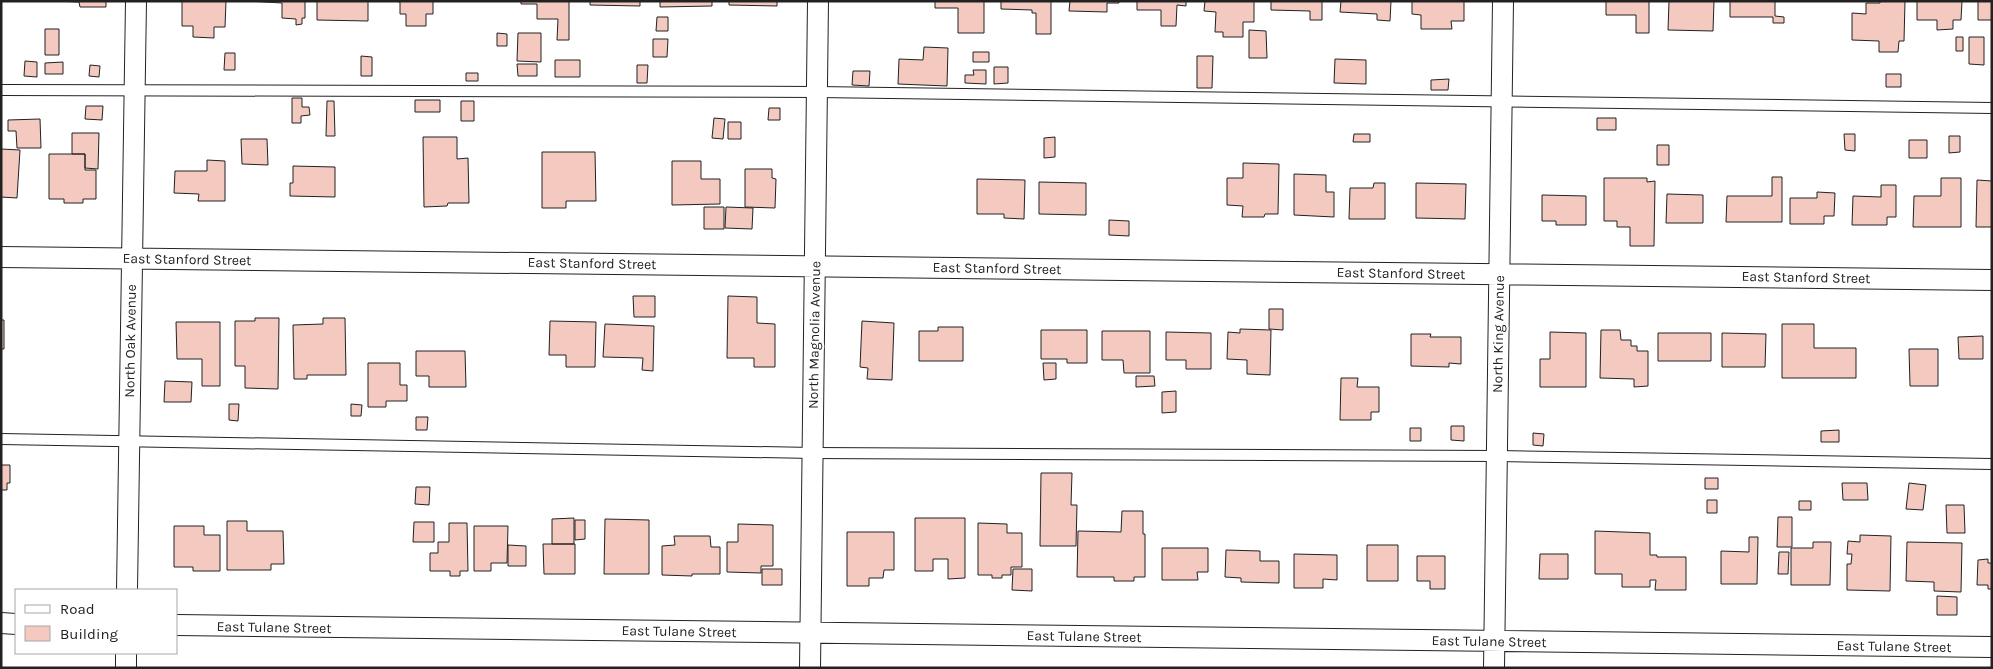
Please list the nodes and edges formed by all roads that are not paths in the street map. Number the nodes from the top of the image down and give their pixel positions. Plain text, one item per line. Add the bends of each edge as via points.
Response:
1 (136, 1) edge
2 (818, 1) edge
3 (1503, 1) edge
4 (1, 90) edge
5 (134, 90) junction
6 (817, 92) junction
7 (1502, 101) junction
8 (1992, 108) edge
9 (1, 257) edge
10 (132, 258) junction
11 (815, 266) junction
12 (1499, 274) junction
13 (1992, 280) edge
14 (1, 440) edge
15 (129, 441) junction
16 (812, 452) junction
17 (1496, 456) junction
18 (1992, 464) edge
19 (127, 589) edge
20 (1, 623) edge
21 (15, 624) edge
22 (178, 626) edge
23 (810, 633) junction
24 (1494, 641) junction
25 (1992, 647) edge
26 (126, 654) edge
27 (126, 668) edge
28 (810, 668) edge
29 (1494, 668) edge

1 - 5 street, North Oak Avenue
2 - 6 street, North Magnolia Avenue
3 - 7 street, North King Avenue
4 - 5 lane
5 - 6 lane
5 - 10 street, North Oak Avenue
6 - 7 lane
6 - 11 street, North Magnolia Avenue
7 - 8 lane
7 - 12 street, North King Avenue
9 - 10 street, East Stanford Street
10 - 11 street, East Stanford Street
10 - 15 street, North Oak Avenue
11 - 12 street, East Stanford Street
11 - 16 street, North Magnolia Avenue
12 - 13 street, East Stanford Street
12 - 17 street, North King Avenue
14 - 15 lane
15 - 16 lane
15 - 19 street, North Oak Avenue
16 - 17 lane
16 - 23 street, North Magnolia Avenue
17 - 18 lane
17 - 24 street, North King Avenue
20 - 21 street
22 - 23 street, East Tulane Street
23 - 24 street, East Tulane Street
23 - 28 street, North Magnolia Avenue
24 - 25 street, East Tulane Street
24 - 29 street, North King Avenue
26 - 27 street

